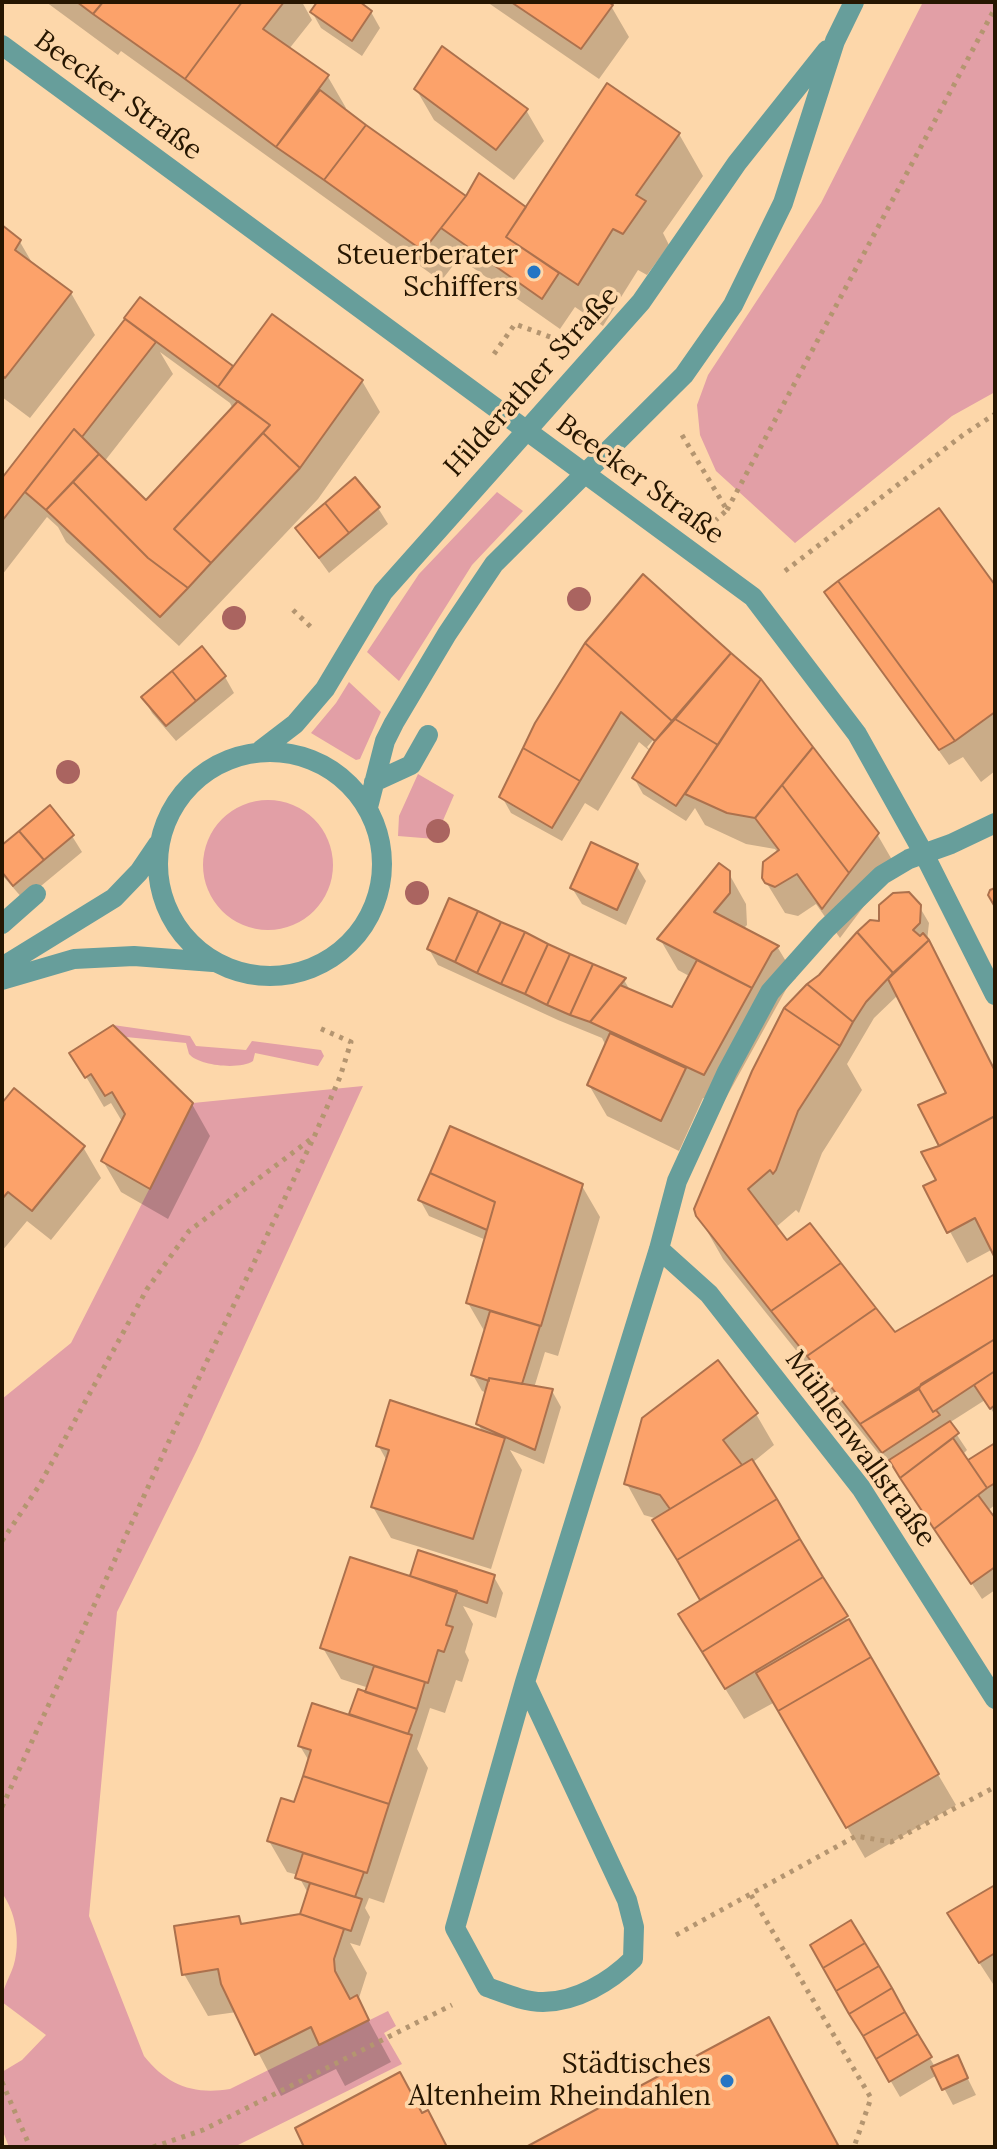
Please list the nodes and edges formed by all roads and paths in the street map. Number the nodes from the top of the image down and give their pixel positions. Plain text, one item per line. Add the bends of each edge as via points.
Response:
1 (854, 2) edge
2 (995, 8) edge
3 (835, 41) junction
4 (2, 45) edge
5 (995, 414) edge
6 (527, 431) junction
7 (585, 474) junction
8 (727, 510) dead end
9 (753, 597) junction
10 (428, 735) dead end
11 (261, 750) junction
12 (374, 782) junction
13 (368, 807) junction
14 (995, 823) edge
15 (158, 844) junction
16 (924, 854) junction
17 (36, 894) dead end
18 (2, 924) edge
19 (213, 962) junction
20 (2, 967) edge
21 (2, 980) edge
22 (995, 995) edge
23 (317, 1027) dead end
24 (314, 1137) junction
25 (659, 1249) junction
26 (2, 1541) edge
27 (525, 1682) junction
28 (995, 1699) edge
29 (995, 1787) edge
30 (2, 1807) edge
31 (751, 1895) junction
32 (633, 1959) junction
33 (487, 1987) junction
34 (2, 2082) edge
35 (30, 2147) edge
36 (153, 2147) edge
37 (854, 2147) edge

1 - 3 street, Hilderather Straße
2 - 8 path
3 - 6 street, Hilderather Straße via 737,163 641,302
3 - 7 street, Hilderather Straße via 783,203 733,305 684,375
4 - 6 street, Beecker Straße
5 - 9 path
6 - 7 street, Beecker Straße
6 - 11 street, Hilderather Straße via 383,592 325,689 295,724
7 - 9 street, Beecker Straße
7 - 12 street, Hilderather Straße via 494,564 394,723
9 - 16 street, Beecker Straße via 857,734
10 - 12 street via 411,765
11 - 13 street via 303,755 341,775
11 - 15 street via 225,760 194,780 171,809
12 - 13 street, Hilderather Straße
13 - 19 street via 382,844 383,883 369,921 346,948 317,967 283,977 247,975
14 - 16 street
15 - 19 street via 160,890 179,932
15 - 20 street via 114,898
16 - 22 street, Beecker Straße
16 - 25 street via 882,875 770,992 677,1181
17 - 18 street
19 - 21 street via 134,956 74,959
23 - 24 path via 351,1042
24 - 26 path via 189,1231 147,1289 39,1486
24 - 30 path
25 - 27 street
25 - 28 street, Mühlenwallstraße via 709,1294 861,1488
27 - 32 street via 627,1900 634,1927
27 - 33 street via 455,1928
29 - 31 path via 891,1842 856,1836
31 - 32 path
31 - 37 path via 871,2098
32 - 33 street via 616,1976 577,1996 542,2002
33 - 36 path via 203,2130
34 - 35 path

